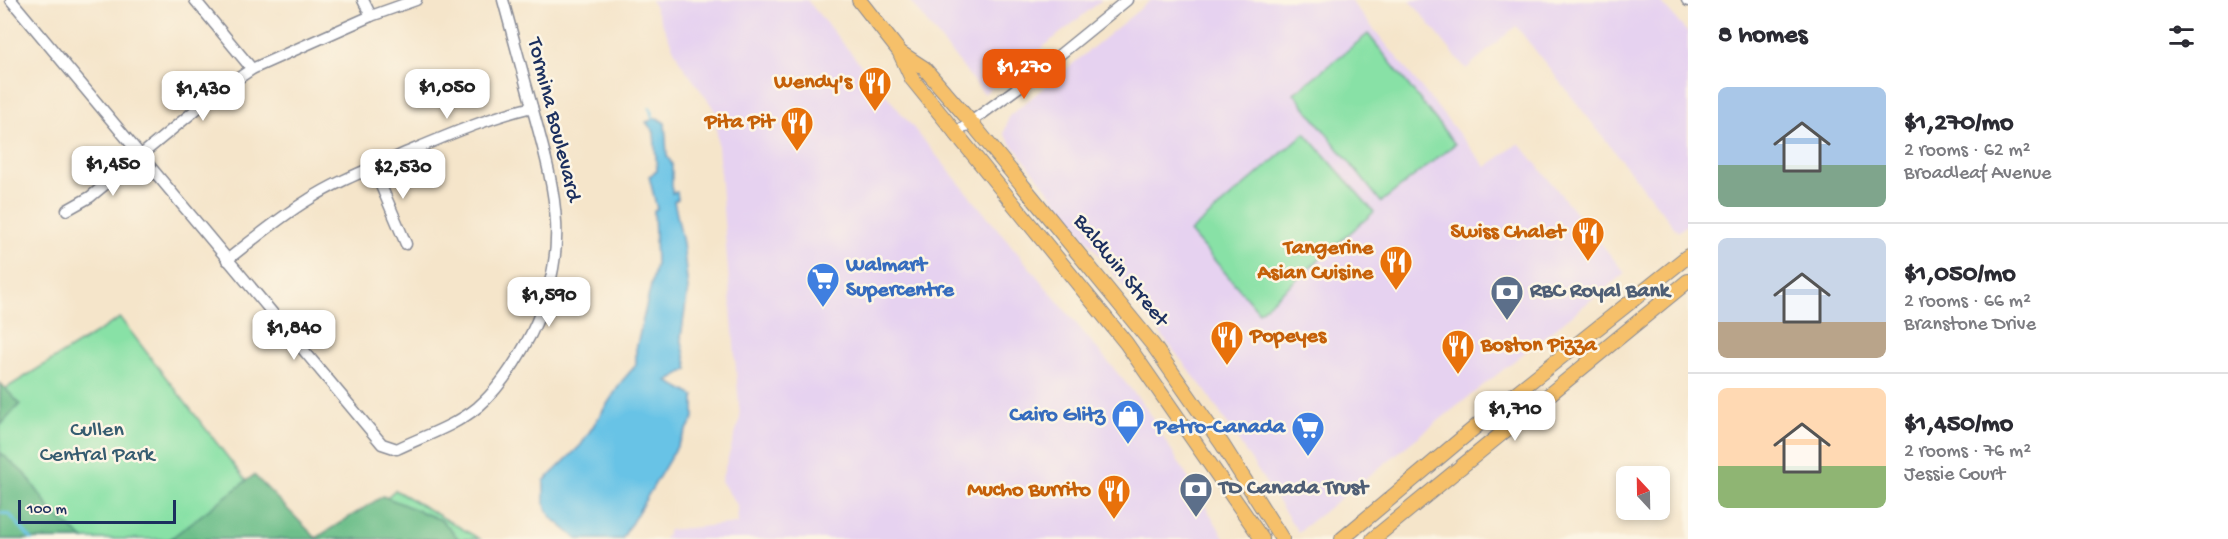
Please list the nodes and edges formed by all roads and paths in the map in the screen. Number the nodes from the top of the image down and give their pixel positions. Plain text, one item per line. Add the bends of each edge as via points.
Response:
1 (10, 0) edge
2 (195, 0) edge
3 (363, 0) edge
4 (416, 0) edge
5 (503, 0) edge
6 (860, 0) edge
7 (1127, 0) edge
8 (371, 16) junction
9 (899, 51) junction
10 (252, 69) junction
11 (532, 107) junction
12 (970, 121) junction
13 (956, 133) junction
14 (140, 156) junction
15 (373, 167) junction
16 (67, 210) dead end
17 (406, 244) dead end
18 (1688, 256) edge
19 (227, 260) junction
20 (1688, 280) edge
21 (1278, 534) edge
22 (1345, 536) edge
23 (1262, 538) edge
24 (1292, 539) edge
25 (1330, 539) edge
26 (1373, 539) edge

1 - 14 street, Tormina Boulevard
2 - 10 street
3 - 8 street
4 - 8 street
5 - 11 street, Tormina Boulevard
6 - 9 main road, Baldwin Street
7 - 12 street via 1031,78
8 - 10 street
9 - 12 main road, Baldwin Street via 924,68
9 - 13 main road, Baldwin Street via 912,79
10 - 14 street via 214,94
11 - 15 street via 494,116
11 - 19 street, Tormina Boulevard via 552,178 556,210 553,271 519,358 492,393 454,422 397,449 382,444
12 - 13 street
12 - 21 main road, Baldwin Street via 1154,345
13 - 23 main road, Baldwin Street via 1142,365
14 - 16 street via 90,197
14 - 19 street, Tormina Boulevard
15 - 17 street
15 - 19 street via 310,198
18 - 22 main road via 1515,393
20 - 26 main road
21 - 24 main road
22 - 25 main road

